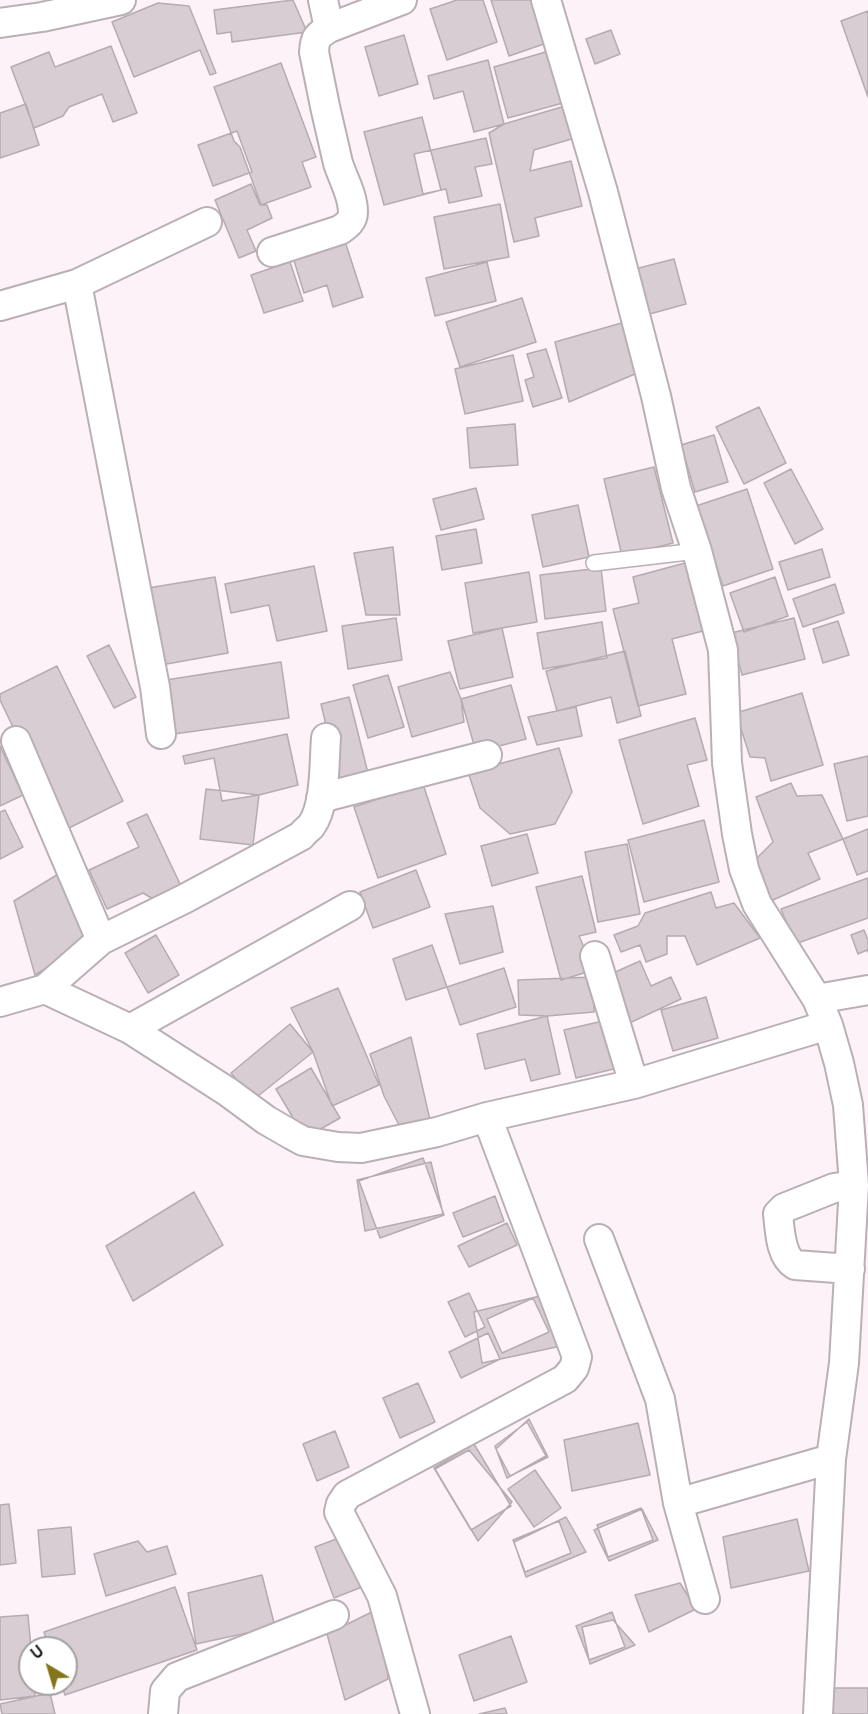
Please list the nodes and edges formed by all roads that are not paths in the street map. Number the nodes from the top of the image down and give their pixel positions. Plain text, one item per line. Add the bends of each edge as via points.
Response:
1 (121, 0) edge
2 (322, 0) edge
3 (402, 0) edge
4 (546, 0) edge
5 (0, 23) edge
6 (329, 28) junction
7 (207, 222) dead end
8 (272, 252) dead end
9 (77, 284) junction
10 (0, 306) edge
11 (697, 551) junction
12 (594, 563) dead end
13 (161, 734) dead end
14 (326, 738) dead end
15 (16, 741) dead end
16 (487, 755) dead end
17 (321, 798) junction
18 (350, 906) dead end
19 (101, 940) junction
20 (595, 956) dead end
21 (45, 988) junction
22 (868, 990) edge
23 (817, 999) junction
24 (0, 1002) edge
25 (828, 1025) junction
26 (130, 1029) junction
27 (634, 1084) junction
28 (487, 1117) junction
29 (854, 1185) junction
30 (599, 1239) dead end
31 (850, 1269) junction
32 (831, 1459) junction
33 (678, 1503) junction
34 (705, 1599) dead end
35 (334, 1614) dead end
36 (163, 1714) edge
37 (415, 1714) edge
38 (818, 1714) edge

1 - 5 street
2 - 6 street
3 - 6 street
4 - 11 street via 603,192 676,488
6 - 8 street via 317,36 314,52 327,119 354,214 350,224 340,230
7 - 9 street
9 - 10 street
9 - 13 street
11 - 12 lane
11 - 23 street via 723,650 727,763 744,868 757,904
14 - 17 street
15 - 19 street
16 - 17 street
17 - 19 street via 311,825 301,836
18 - 26 street
19 - 21 street
20 - 27 street
21 - 24 street
21 - 26 street
22 - 23 street
23 - 25 street
25 - 27 street
25 - 29 street via 848,1105
26 - 28 street via 303,1141 362,1148
27 - 28 street
28 - 37 street via 577,1357 565,1379 347,1495 341,1504 339,1512 382,1596
29 - 31 street
29 - 31 street via 834,1188 778,1214 791,1263
30 - 33 street via 660,1399
31 - 32 street via 844,1363
32 - 33 street
32 - 38 street
33 - 34 street
35 - 36 street via 177,1677 165,1691

